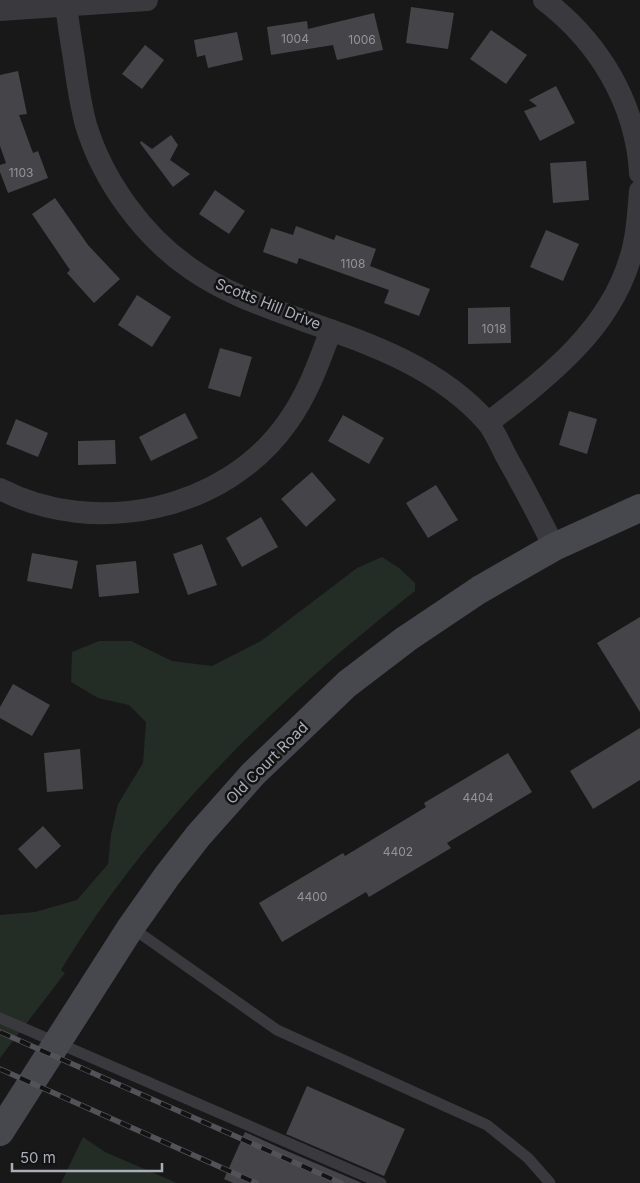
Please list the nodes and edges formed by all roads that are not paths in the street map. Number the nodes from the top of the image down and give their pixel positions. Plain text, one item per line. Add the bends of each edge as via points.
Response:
1 (147, 0) edge
2 (544, 0) edge
3 (66, 2) edge
4 (0, 10) edge
5 (634, 111) edge
6 (640, 173) edge
7 (640, 191) edge
8 (330, 330) junction
9 (488, 423) junction
10 (0, 489) edge
11 (640, 508) edge
12 (554, 547) junction
13 (131, 927) junction
14 (0, 1018) edge
15 (0, 1132) edge
16 (381, 1183) edge
17 (550, 1183) edge

1 - 3 street
2 - 5 street via 588,41
3 - 4 street
3 - 8 street, Scotts Hill Drive via 86,124 111,182 133,212 171,253 210,281 245,298
5 - 6 street
7 - 9 street via 638,222 630,258 615,298 568,357
8 - 9 street, Scotts Hill Drive via 410,363 462,399
8 - 10 street via 307,390 287,423 246,464 191,498 133,511 84,512 36,504
9 - 12 street, Scotts Hill Drive
11 - 12 main road, Old Court Road
12 - 13 main road, Old Court Road via 479,590 347,684 253,774 198,836
13 - 15 main road, Old Court Road
13 - 17 lane via 278,1030 487,1126 528,1158
14 - 16 lane

